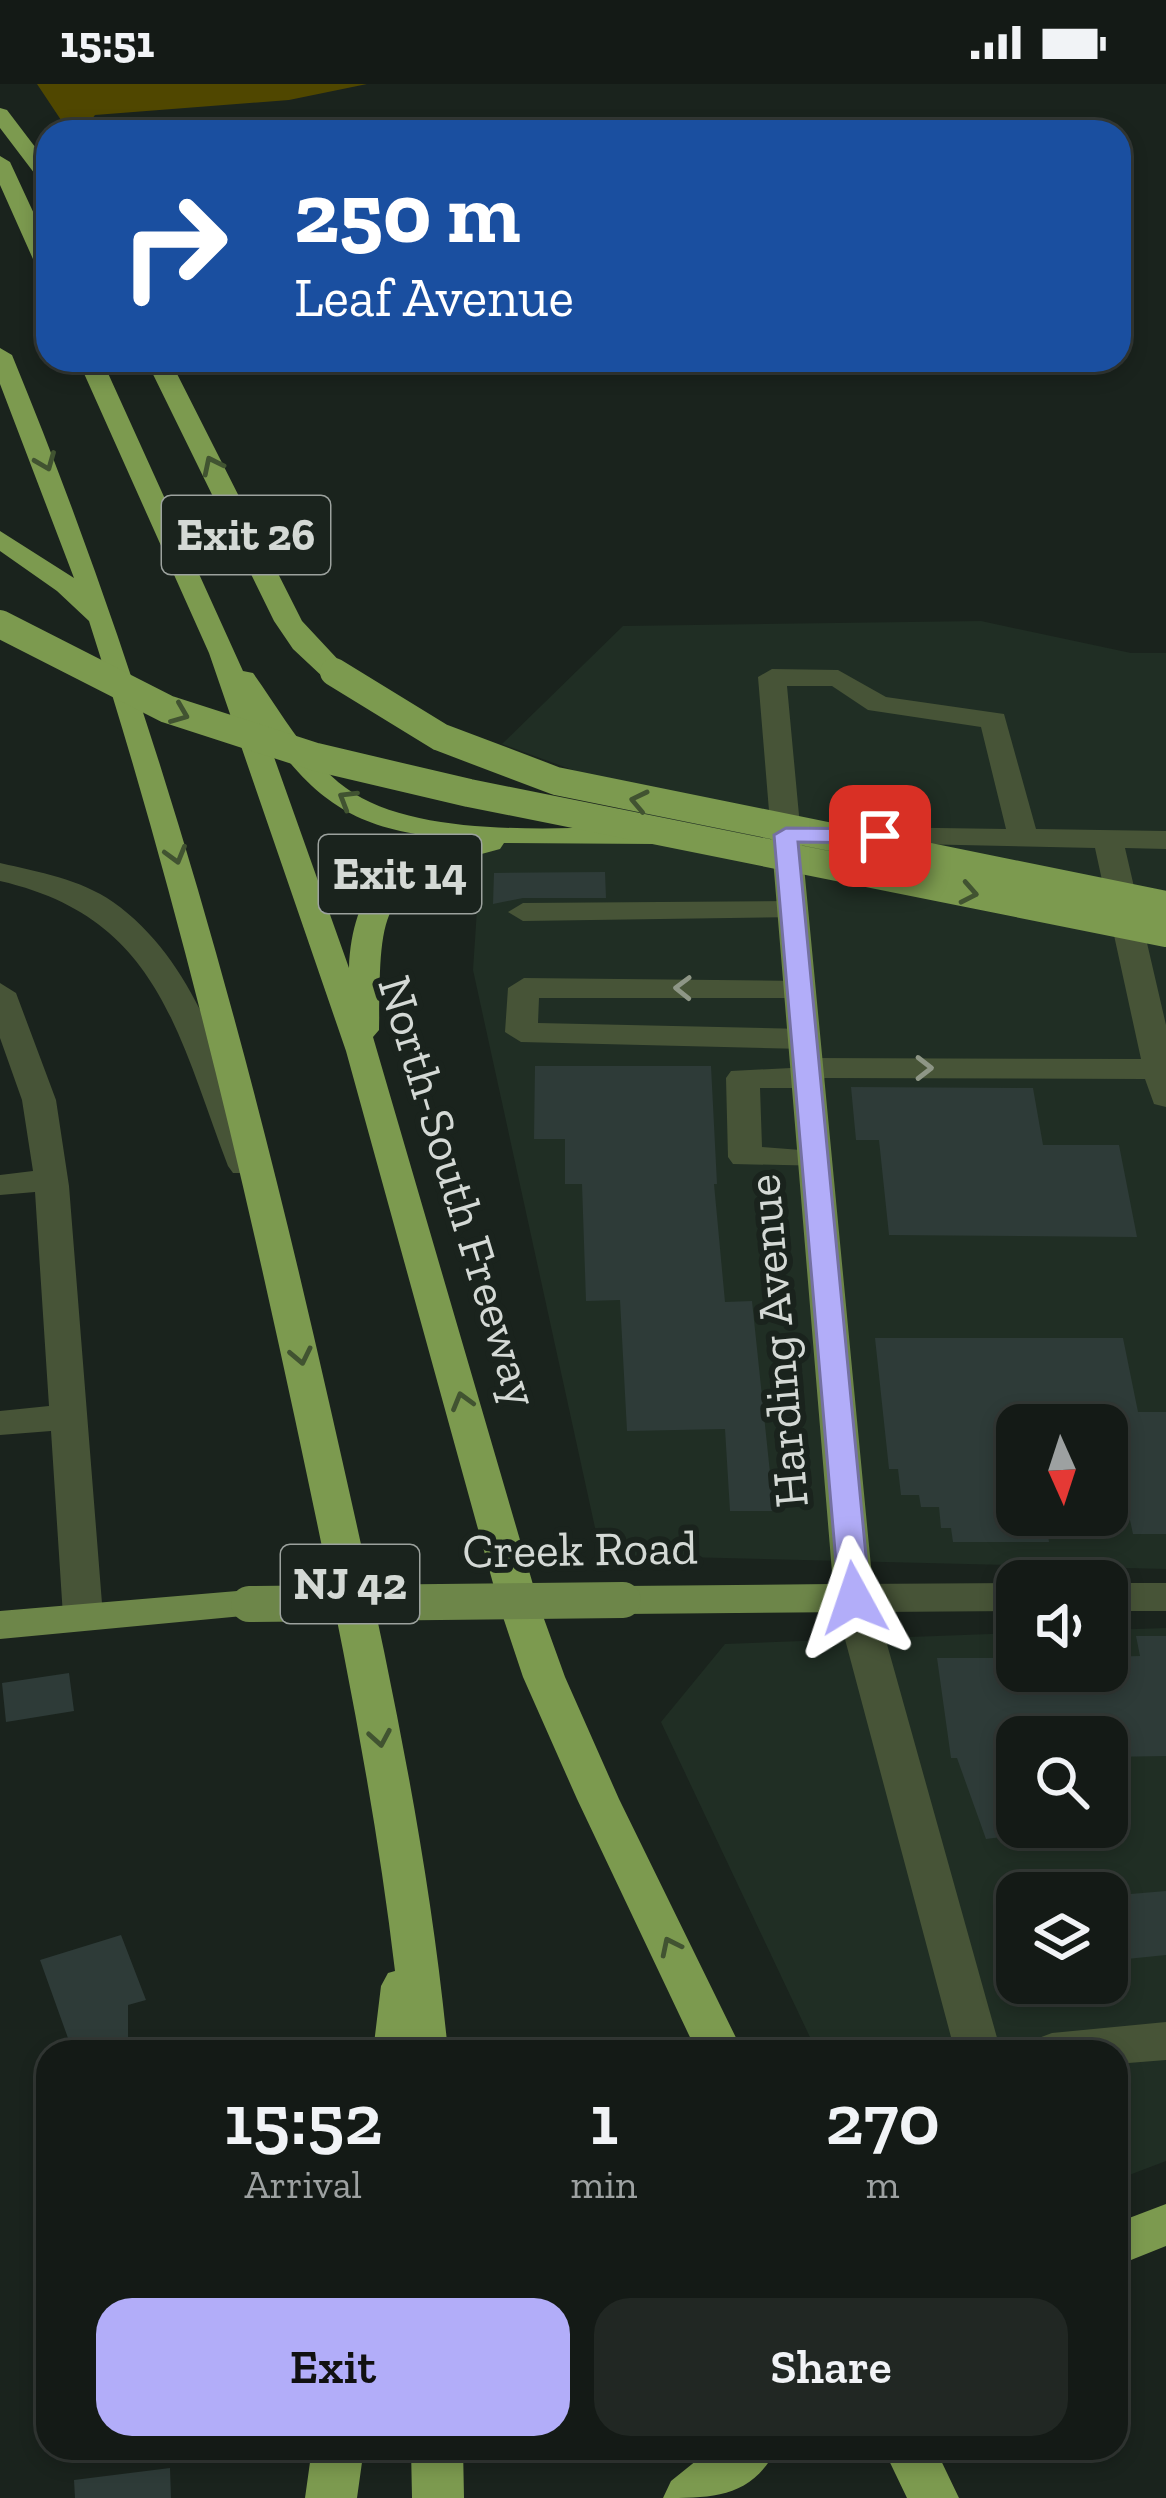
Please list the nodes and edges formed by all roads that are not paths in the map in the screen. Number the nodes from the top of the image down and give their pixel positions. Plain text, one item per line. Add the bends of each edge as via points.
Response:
1 (0, 114) edge
2 (36, 162) edge
3 (0, 163) edge
4 (36, 242) edge
5 (0, 355) edge
6 (95, 372) edge
7 (164, 372) edge
8 (0, 539) edge
9 (106, 623) junction
10 (0, 624) edge
11 (223, 652) junction
12 (584, 835) junction
13 (786, 835) junction
14 (1023, 838) junction
15 (1108, 839) junction
16 (1166, 840) edge
17 (0, 872) edge
18 (1166, 905) edge
19 (792, 910) junction
20 (523, 913) dead end
21 (1166, 933) edge
22 (800, 991) junction
23 (3, 1004) edge
24 (362, 1051) junction
25 (806, 1062) junction
26 (1163, 1083) edge
27 (815, 1159) junction
28 (51, 1180) junction
29 (0, 1185) edge
30 (276, 1242) junction
31 (69, 1417) junction
32 (0, 1424) edge
33 (996, 1597) edge
34 (1128, 1597) edge
35 (1166, 1597) edge
36 (854, 1598) junction
37 (83, 1616) junction
38 (0, 1625) edge
39 (411, 1929) junction
40 (397, 2040) edge
41 (423, 2040) edge
42 (714, 2040) edge
43 (975, 2040) edge
44 (1166, 2041) edge
45 (1128, 2045) edge
46 (1166, 2224) edge
47 (1128, 2240) edge
48 (336, 2460) edge
49 (437, 2460) edge
50 (736, 2460) edge
51 (915, 2460) edge
52 (331, 2498) edge
53 (438, 2498) edge
54 (689, 2498) edge
55 (933, 2498) edge

1 - 2 highway
3 - 4 highway
5 -> 9 highway, NJ 42
6 - 11 highway, North-South Freeway
18 -> 7 highway, Exit 26, bridge via 556,781 387,709 303,644
8 - 9 highway
9 -> 30 highway, NJ 42 via 230,1050
10 -> 21 highway, bridge via 167,709 316,757
12 -> 11 highway via 421,826 343,800
11 - 24 highway, North-South Freeway
12 - 13 highway
12 - 24 highway, Exit 14 via 462,848 390,882 368,919
13 - 14 street
13 - 14 street, Harding Avenue via 772,677 838,678 878,704 994,720
13 - 19 main road, Harding Avenue
14 - 15 street
15 - 16 street
15 - 26 street
17 - 30 street via 70,888 107,908 145,945 183,1012
19 - 20 street
19 - 22 main road, Harding Avenue
22 - 25 main road, Harding Avenue
22 -> 25 street via 524,988 520,1032
23 - 28 street via 39,1100
42 -> 24 highway, North-South Freeway via 544,1676
25 -> 26 street
25 - 27 main road, Harding Avenue
25 - 27 street via 743,1078 745,1157
27 - 36 main road, Harding Avenue
28 - 29 street
28 - 31 street
30 -> 39 highway, NJ 42 via 371,1684
31 - 32 street
31 - 37 street
33 - 36 street, Creek Road
34 - 35 street
36 - 37 main road, Creek Road, bridge via 249,1604
36 - 43 street, Harding Avenue
37 - 38 main road, Creek Road
39 - 40 highway
39 - 41 highway, NJ 42
44 - 45 street
46 - 47 highway
48 - 52 highway
49 - 53 highway
50 - 54 highway
51 - 55 highway

